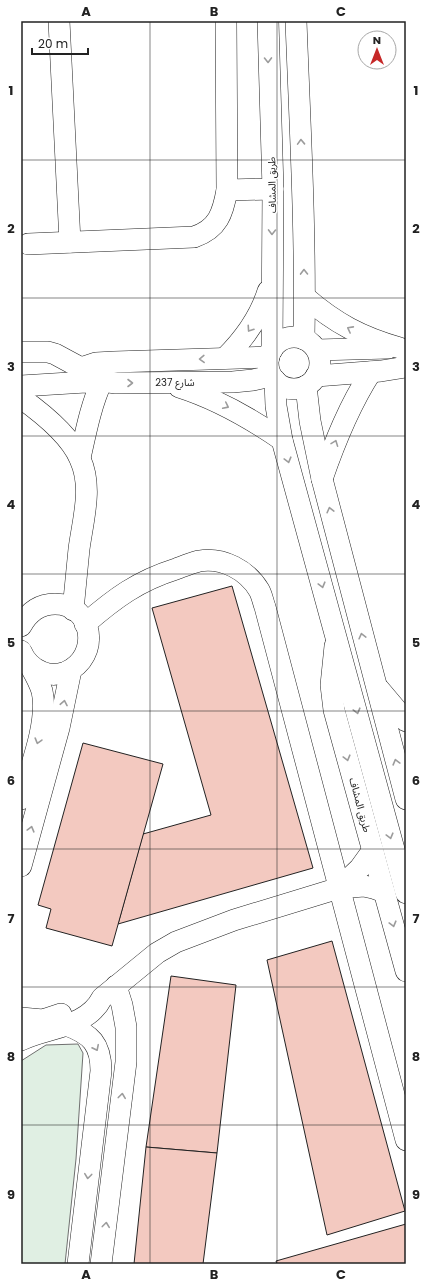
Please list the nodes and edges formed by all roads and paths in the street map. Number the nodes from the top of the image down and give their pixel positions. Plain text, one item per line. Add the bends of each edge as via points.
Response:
1 (59, 21) edge
2 (226, 21) edge
3 (268, 21) edge
4 (296, 21) edge
5 (273, 188) junction
6 (227, 190) junction
7 (70, 242) junction
8 (28, 244) dead end
9 (272, 281) junction
10 (305, 297) junction
11 (310, 344) junction
12 (21, 352) edge
13 (404, 355) edge
14 (225, 358) junction
15 (272, 366) junction
16 (82, 368) junction
17 (370, 372) junction
18 (102, 381) junction
19 (311, 381) junction
20 (164, 382) junction
21 (21, 386) edge
22 (21, 398) edge
23 (282, 440) junction
24 (80, 458) junction
25 (322, 479) junction
26 (79, 617) junction
27 (21, 626) edge
28 (337, 637) junction
29 (25, 658) edge
30 (71, 670) junction
31 (375, 684) junction
32 (406, 721) edge
33 (21, 799) edge
34 (406, 800) edge
35 (373, 850) junction
36 (21, 866) edge
37 (339, 888) junction
38 (384, 892) junction
39 (406, 894) edge
40 (406, 971) edge
41 (109, 992) junction
42 (21, 1018) edge
43 (66, 1025) junction
44 (21, 1040) edge
45 (406, 1140) edge
46 (78, 1264) edge
47 (101, 1264) edge

1 - 7 street
2 - 6 street
3 -> 5 street, طريق المشاف
10 -> 4 street
5 - 6 street
5 -> 9 street, طريق المشاف
6 - 7 street via 218,220 204,234 194,237
7 - 8 street
9 -> 14 street via 249,331
9 - 15 street, طريق المشاف
10 - 11 street
13 -> 10 street via 339,324
11 - 13 street
11 - 15 street via 295,337 286,338 278,343
11 - 19 street via 320,363
12 - 16 street, شارع 237 via 48,352
13 - 17 street
14 - 15 street
14 -> 16 street via 104,363
15 - 19 street via 286,387 299,388
15 - 20 street, شارع 237 via 253,380
15 - 23 street, طريق المشاف
16 - 18 street, شارع 237 via 90,376
17 - 19 street
25 -> 17 street via 341,427 356,394
18 -> 20 street, شارع 237
18 - 21 street
18 - 24 street via 90,413
19 - 25 street via 309,415
20 -> 23 street via 206,396 252,420
22 - 24 street via 55,426
23 -> 28 street, طريق المشاف
24 - 26 street via 86,474 86,490 77,566
31 -> 25 street
26 - 27 street via 65,606 46,605 30,613
26 - 30 street via 88,632 88,650
26 - 37 street via 135,586 200,561 218,561 235,566 249,577 259,591 265,607
28 -> 35 street, طريق المشاف via 331,685 334,710
28 -> 39 street, طريق المشاف
29 - 30 street via 44,673 54,674
29 -> 33 street via 37,677 44,706 39,737
36 -> 30 street via 59,728
31 - 32 street
34 -> 31 street
35 - 37 street via 360,868
35 - 38 street, طريق المشاف
37 - 38 street via 364,886
37 - 41 street via 234,920 176,942 156,953
37 - 45 street
38 -> 40 street, طريق المشاف
41 - 42 street via 43,1020
41 - 43 street via 87,1015
47 -> 41 street via 126,1062 126,1027 122,1005
43 - 44 street
43 -> 46 street via 90,1037 101,1059

